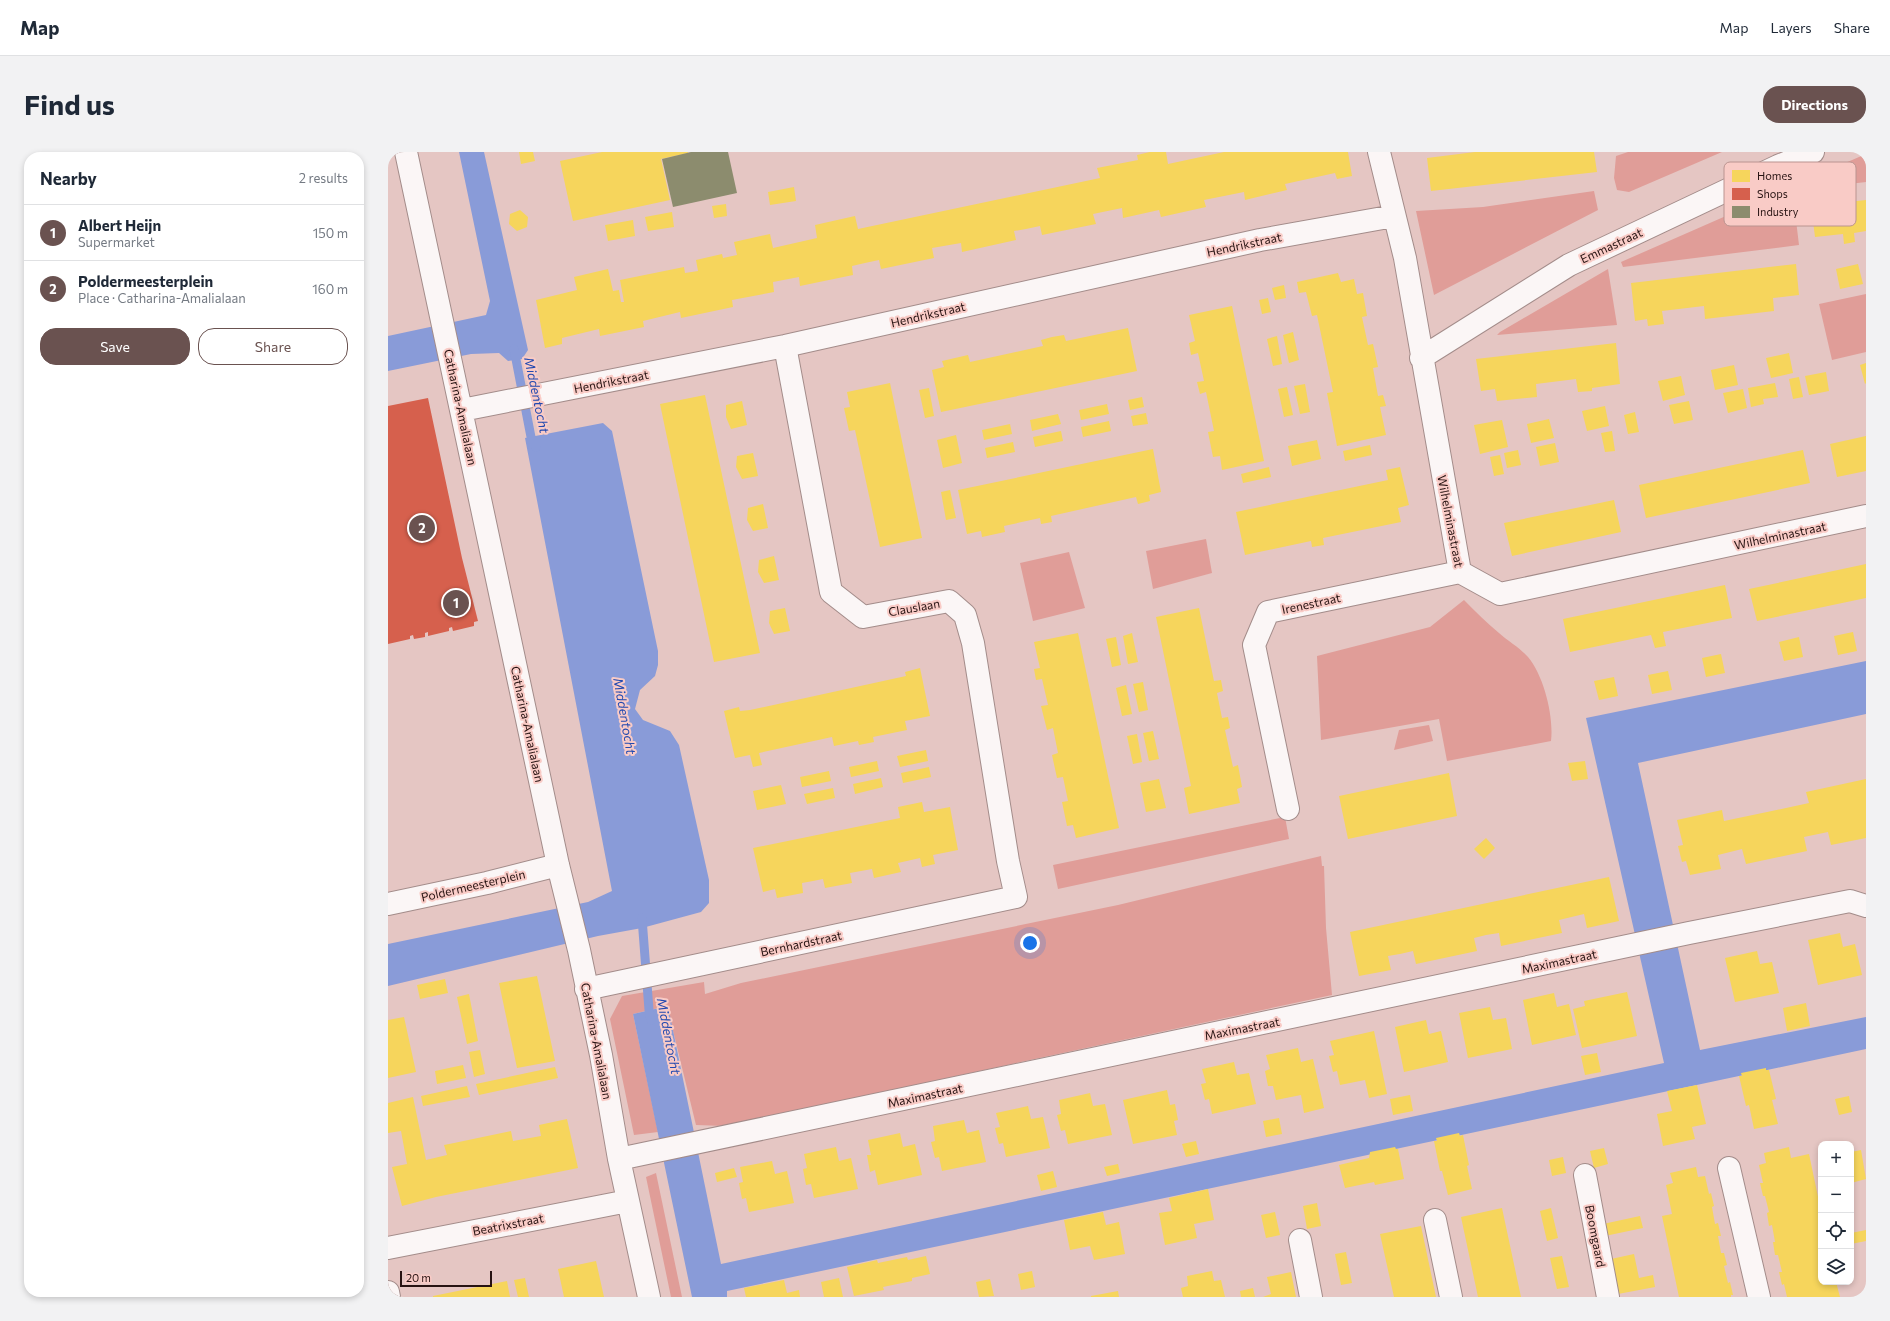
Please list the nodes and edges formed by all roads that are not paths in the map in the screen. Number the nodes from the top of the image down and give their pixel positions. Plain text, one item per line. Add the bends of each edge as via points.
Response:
1 (406, 152) edge
2 (1379, 152) edge
3 (1813, 152) edge
4 (1788, 162) edge
5 (1724, 192) edge
6 (1394, 216) junction
7 (785, 346) junction
8 (1421, 358) junction
9 (462, 410) junction
10 (1866, 516) edge
11 (1460, 572) junction
12 (1288, 809) dead end
13 (558, 865) junction
14 (1016, 897) joint
15 (388, 904) edge
16 (1866, 906) edge
17 (586, 989) junction
18 (619, 1159) junction
19 (1729, 1168) dead end
20 (1585, 1175) dead end
21 (628, 1201) junction
22 (1435, 1220) dead end
23 (1300, 1240) dead end
24 (388, 1248) edge
25 (388, 1292) edge
26 (389, 1297) edge
27 (649, 1297) edge
28 (1311, 1297) edge
29 (1451, 1297) edge
30 (1608, 1297) edge
31 (1759, 1297) edge

1 - 9 street, Catharina-Amalialaan
2 - 6 street, Wilhelminastraat
3 - 4 street, Emmastraat
5 - 8 street, Emmastraat via 1569,265
6 - 7 street, Hendrikstraat via 1260,240
6 - 8 street, Wilhelminastraat via 1405,258
7 - 9 street, Hendrikstraat
7 - 14 street, Clauslaan via 831,592 863,616 949,601 965,615 973,643 1008,862
8 - 11 street, Wilhelminastraat
9 - 13 street, Catharina-Amalialaan
10 - 11 street, Wilhelminastraat via 1500,594
11 - 12 street, Irenestraat via 1268,612 1254,645
13 - 15 street, Poldermeesterplein
13 - 17 street, Catharina-Amalialaan
14 - 17 street, Bernhardstraat
16 - 18 street, Maximastraat via 1850,901 1689,933
17 - 18 street, Catharina-Amalialaan via 601,1055
18 - 21 street, Catharina-Amalialaan
19 - 31 street
20 - 30 street, Boomgaard
21 - 24 street, Beatrixstraat
21 - 27 street, Catharina-Amalialaan
22 - 29 street
23 - 28 street
25 - 26 street

